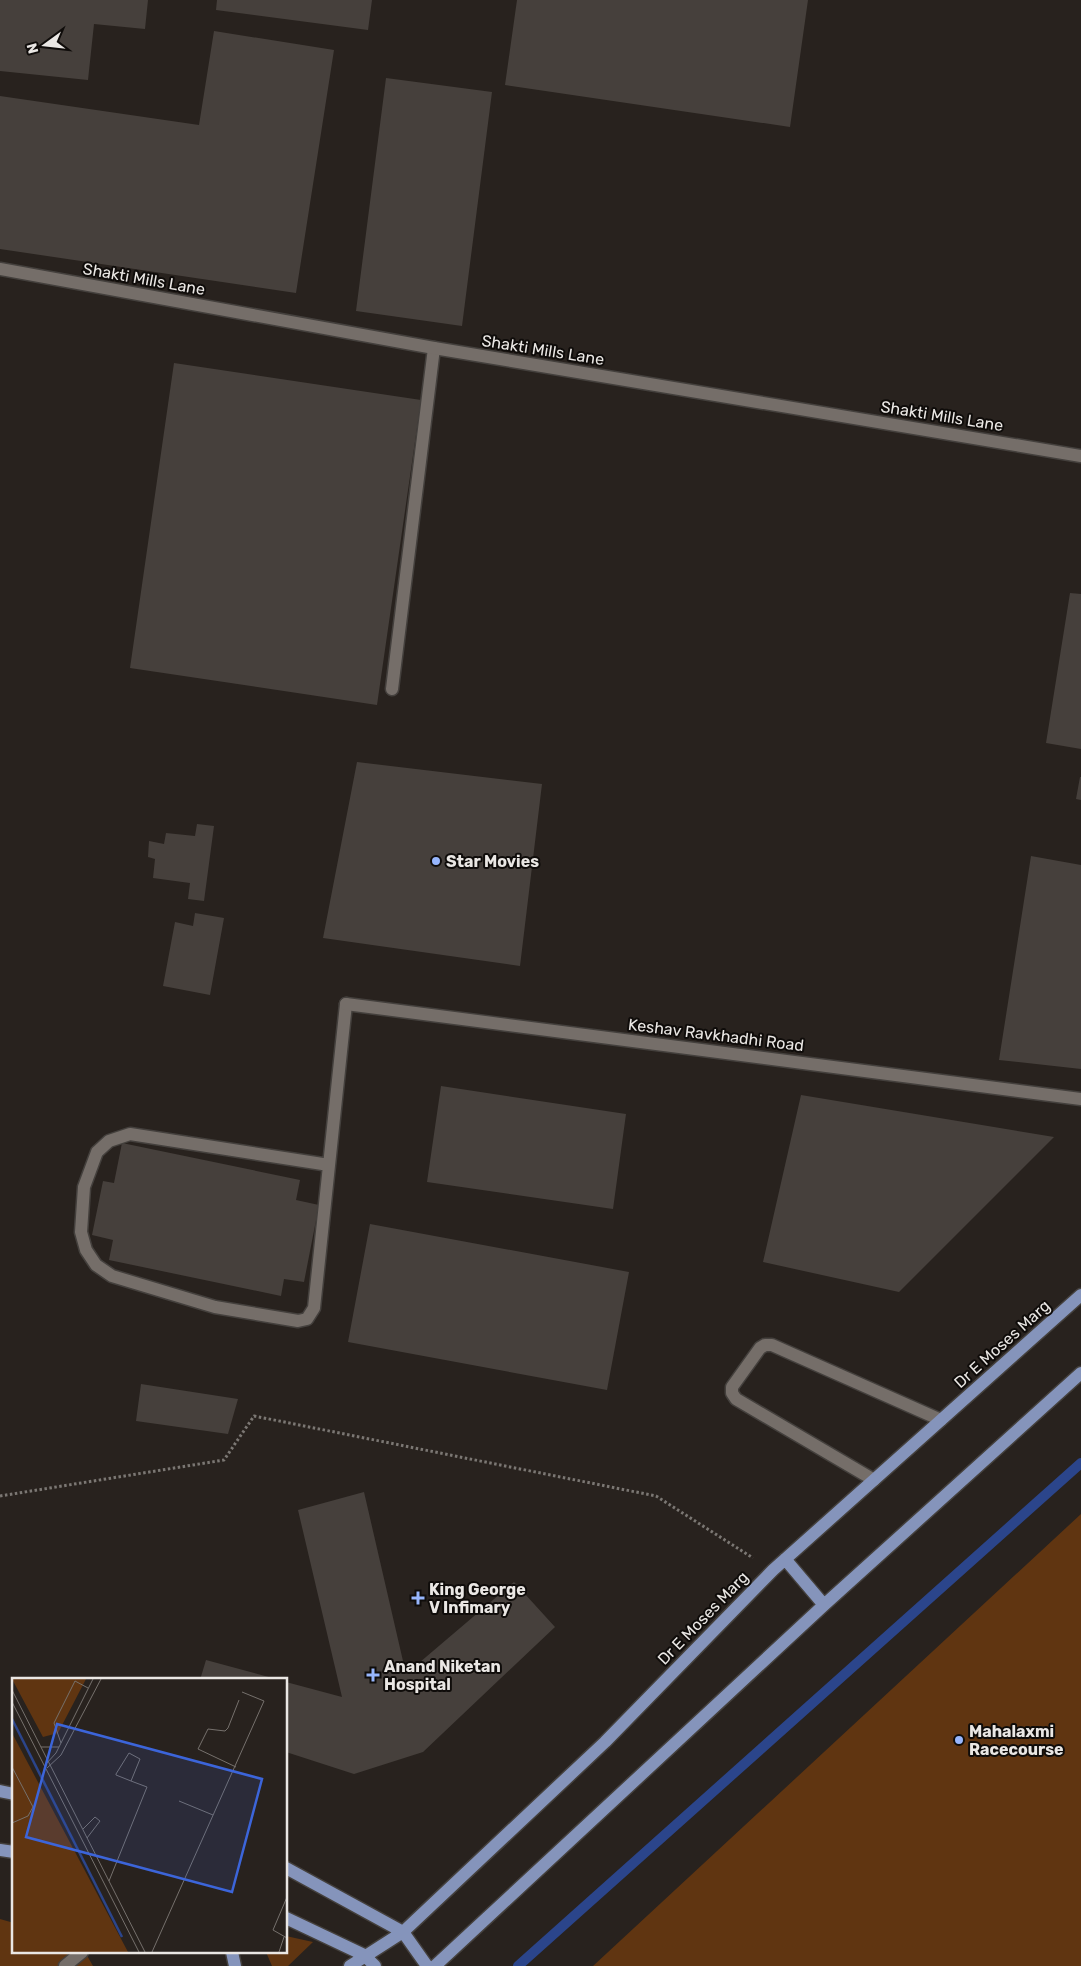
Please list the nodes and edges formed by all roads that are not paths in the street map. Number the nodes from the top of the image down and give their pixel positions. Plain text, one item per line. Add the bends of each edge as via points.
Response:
1 (0, 269) edge
2 (434, 348) junction
3 (1081, 456) edge
4 (392, 689) dead end
5 (1081, 1099) edge
6 (330, 1165) junction
7 (1081, 1295) edge
8 (1081, 1372) edge
9 (941, 1420) junction
10 (874, 1480) junction
11 (785, 1559) junction
12 (824, 1605) junction
13 (288, 1869) edge
14 (288, 1919) edge
15 (403, 1932) junction
16 (80, 1954) edge
17 (364, 1955) junction
18 (65, 1966) edge
19 (350, 1966) edge
20 (375, 1966) edge
21 (427, 1966) edge
22 (435, 1966) edge

1 - 2 street, Shakti Mills Lane
2 - 3 street, Shakti Mills Lane
2 - 4 street
5 - 6 street, Keshav Ravkhadhi Road via 346,1004
6 - 6 street via 314,1308 307,1318 298,1321 215,1307 112,1276 96,1265 86,1250 81,1232 84,1187 97,1152 108,1142 130,1134
7 - 9 main road, Dr E Moses Marg
8 - 12 main road
9 - 10 main road, Dr E Moses Marg
9 - 10 street via 772,1345 760,1348 732,1387 736,1399
10 - 11 main road, Dr E Moses Marg
11 - 12 main road
11 - 15 main road, Dr E Moses Marg via 605,1742
12 - 22 main road
13 - 15 main road
14 - 17 main road
15 - 17 main road, Dr E Moses Marg
15 - 21 main road
16 - 18 street
17 - 19 main road, Dr E Moses Marg
17 - 20 main road

